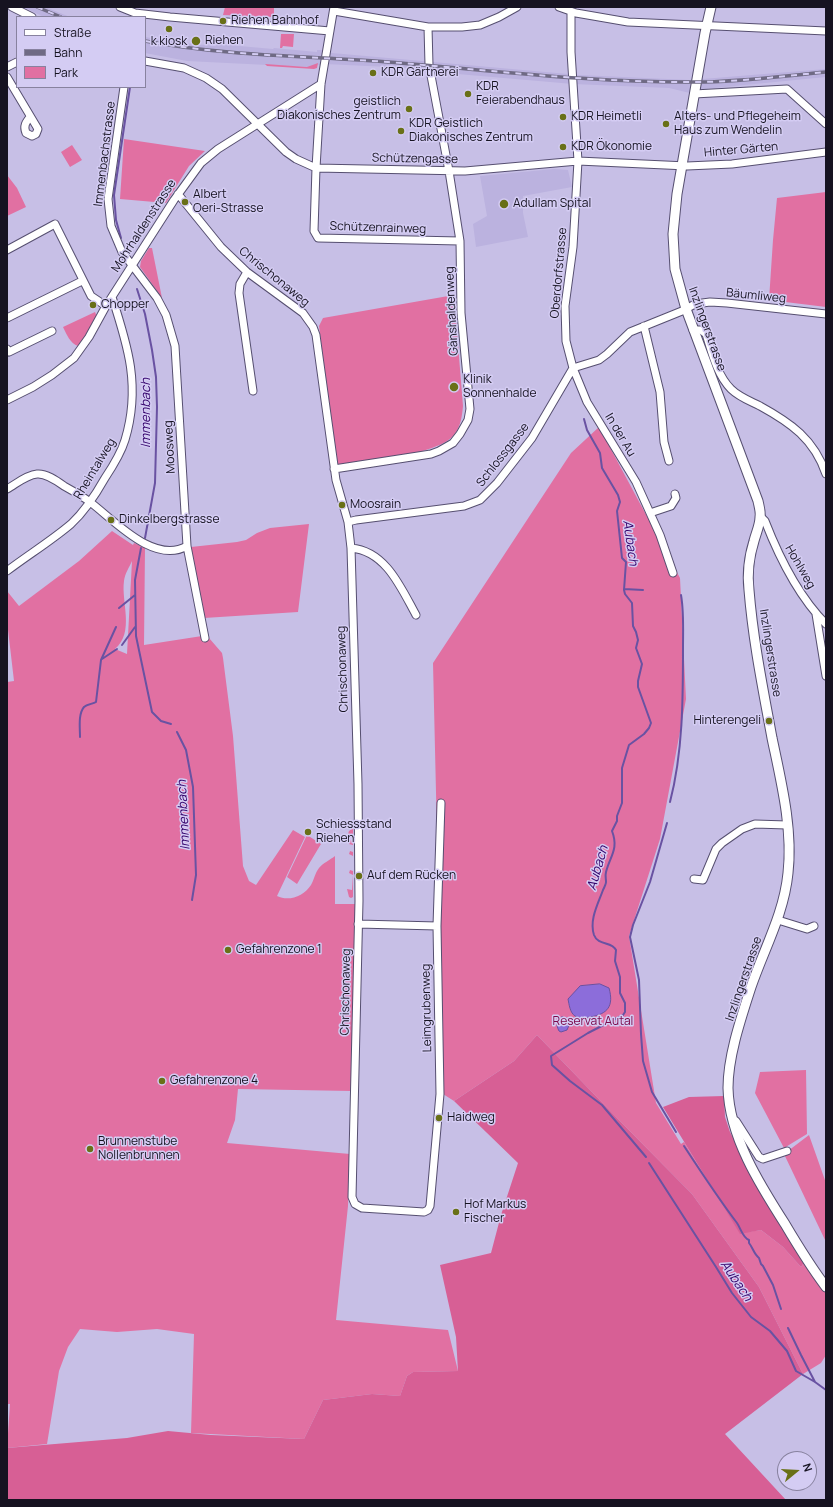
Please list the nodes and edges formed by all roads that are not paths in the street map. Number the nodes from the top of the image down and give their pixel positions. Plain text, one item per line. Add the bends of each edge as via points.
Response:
1 (12, 7) edge
2 (120, 7) edge
3 (517, 7) edge
4 (559, 7) edge
5 (711, 7) edge
6 (334, 9) edge
7 (571, 12) junction
8 (30, 16) edge
9 (707, 25) junction
10 (428, 27) junction
11 (826, 30) edge
12 (330, 31) junction
13 (146, 60) edge
14 (7, 77) edge
15 (321, 84) junction
16 (124, 88) edge
17 (694, 94) junction
18 (30, 117) dead end
19 (257, 124) junction
20 (826, 124) edge
21 (826, 152) edge
22 (578, 161) junction
23 (682, 166) junction
24 (316, 168) junction
25 (449, 171) junction
26 (178, 194) junction
27 (460, 241) junction
28 (7, 250) edge
29 (131, 266) junction
30 (247, 272) junction
31 (82, 281) junction
32 (112, 297) junction
33 (106, 306) junction
34 (686, 309) junction
35 (826, 314) edge
36 (7, 318) edge
37 (644, 326) junction
38 (693, 330) junction
39 (52, 331) dead end
40 (8, 351) edge
41 (573, 368) junction
42 (252, 391) dead end
43 (7, 400) edge
44 (669, 461) dead end
45 (334, 469) junction
46 (826, 474) edge
47 (7, 489) edge
48 (675, 494) dead end
49 (90, 502) junction
50 (650, 513) junction
51 (760, 517) junction
52 (348, 522) junction
53 (187, 546) junction
54 (351, 548) junction
55 (7, 571) edge
56 (673, 573) dead end
57 (816, 614) junction
58 (416, 615) dead end
59 (826, 624) edge
60 (205, 638) dead end
61 (826, 676) edge
62 (441, 804) dead end
63 (787, 825) junction
64 (694, 879) dead end
65 (778, 920) junction
66 (358, 924) junction
67 (437, 926) junction
68 (814, 926) dead end
69 (736, 1121) dead end
70 (787, 1150) dead end
71 (428, 1210) joint
72 (826, 1287) edge

1 - 8 street
2 - 12 street via 170,17
3 - 10 street via 480,25
4 - 7 street
5 - 9 street, Inzlingerstrasse
6 - 10 street
6 - 12 street
7 - 9 street via 628,22
7 - 22 street, Oberdorfstrasse
9 - 11 street
9 - 17 street, Inzlingerstrasse
10 - 25 street, Gänshaldenweg via 428,65
12 - 15 street
13 - 19 street, Schützengasse via 184,68 206,78 222,89
14 - 18 street
15 - 19 street, Mohrhaldenstrasse
15 - 24 street
16 - 29 street, Immenbachstrasse via 108,212 115,238
17 - 20 street via 787,89
17 - 23 street, Inzlingerstrasse
19 - 24 street, Schützengasse via 286,152
19 - 26 street, Mohrhaldenstrasse via 218,148 201,163
21 - 23 street, Hinter Gärten via 732,164
22 - 23 street, Schützengasse
22 - 25 street, Schützengasse
22 - 41 street, Oberdorfstrasse via 573,247 565,316 566,341
23 - 34 street, Inzlingerstrasse via 674,219 673,253 678,284
24 - 25 street, Schützengasse
24 - 27 street, Schützenrainweg via 314,231 318,238
25 - 27 street, Gänshaldenweg
26 - 29 street, Mohrhaldenstrasse
26 - 30 street, Chrischonaweg via 221,247
27 - 45 street, Gänshaldenweg via 461,313 470,409 468,420 453,443 431,454
28 - 31 street via 54,224
29 - 32 street, Mohrhaldenstrasse
29 - 53 street, Moosweg via 158,298 175,346
30 - 42 street via 240,284 239,293
30 - 45 street, Chrischonaweg via 303,313 313,327
31 - 33 street via 91,296
31 - 36 street
32 - 33 street, Mohrhaldenstrasse
32 - 49 street, Rheintalweg via 132,370 130,419 118,457
33 - 43 street, Mohrhaldenstrasse via 74,358 33,387
34 - 35 street, Bäumliweg via 695,304 710,302
34 - 37 street, Bäumliweg
34 - 38 street, Inzlingerstrasse
37 - 41 street, Bäumliweg via 630,332 599,360
37 - 44 street via 660,392 664,442
38 - 46 street via 701,330 706,334 720,374 731,389 790,423 799,431 817,454
38 - 51 street, Inzlingerstrasse via 758,501
39 - 40 street
41 - 50 street, In der Au via 587,402 636,482
41 - 52 street, Schlossgasse via 532,438 497,484 480,500 464,506
45 - 52 street, Chrischonaweg
47 - 49 street via 38,474 52,478
48 - 50 street via 676,498 671,506
49 - 53 street via 138,541 173,550
49 - 55 street, Rheintalweg via 71,523
50 - 56 street, In der Au
51 - 57 street, Hohlweg via 783,563
51 - 63 street, Inzlingerstrasse via 748,578 760,672
52 - 54 street, Chrischonaweg
53 - 60 street, Moosweg
54 - 58 street via 360,549 381,560
54 - 66 street, Chrischonaweg via 358,789
57 - 59 street, Hohlweg
57 - 61 street
62 - 67 street, Leimgrubenweg
63 - 64 street via 762,824 742,829 716,850 703,880
63 - 65 street, Inzlingerstrasse via 788,873
65 - 68 street via 807,929
65 - 72 street, Inzlingerstrasse via 752,986 736,1039 728,1076 729,1103 734,1126 756,1176
66 - 67 street
66 - 71 street, Chrischonaweg via 352,1197 355,1204 362,1208 424,1212
67 - 71 street, Leimgrubenweg via 440,1094
69 - 70 street via 759,1157 763,1159

